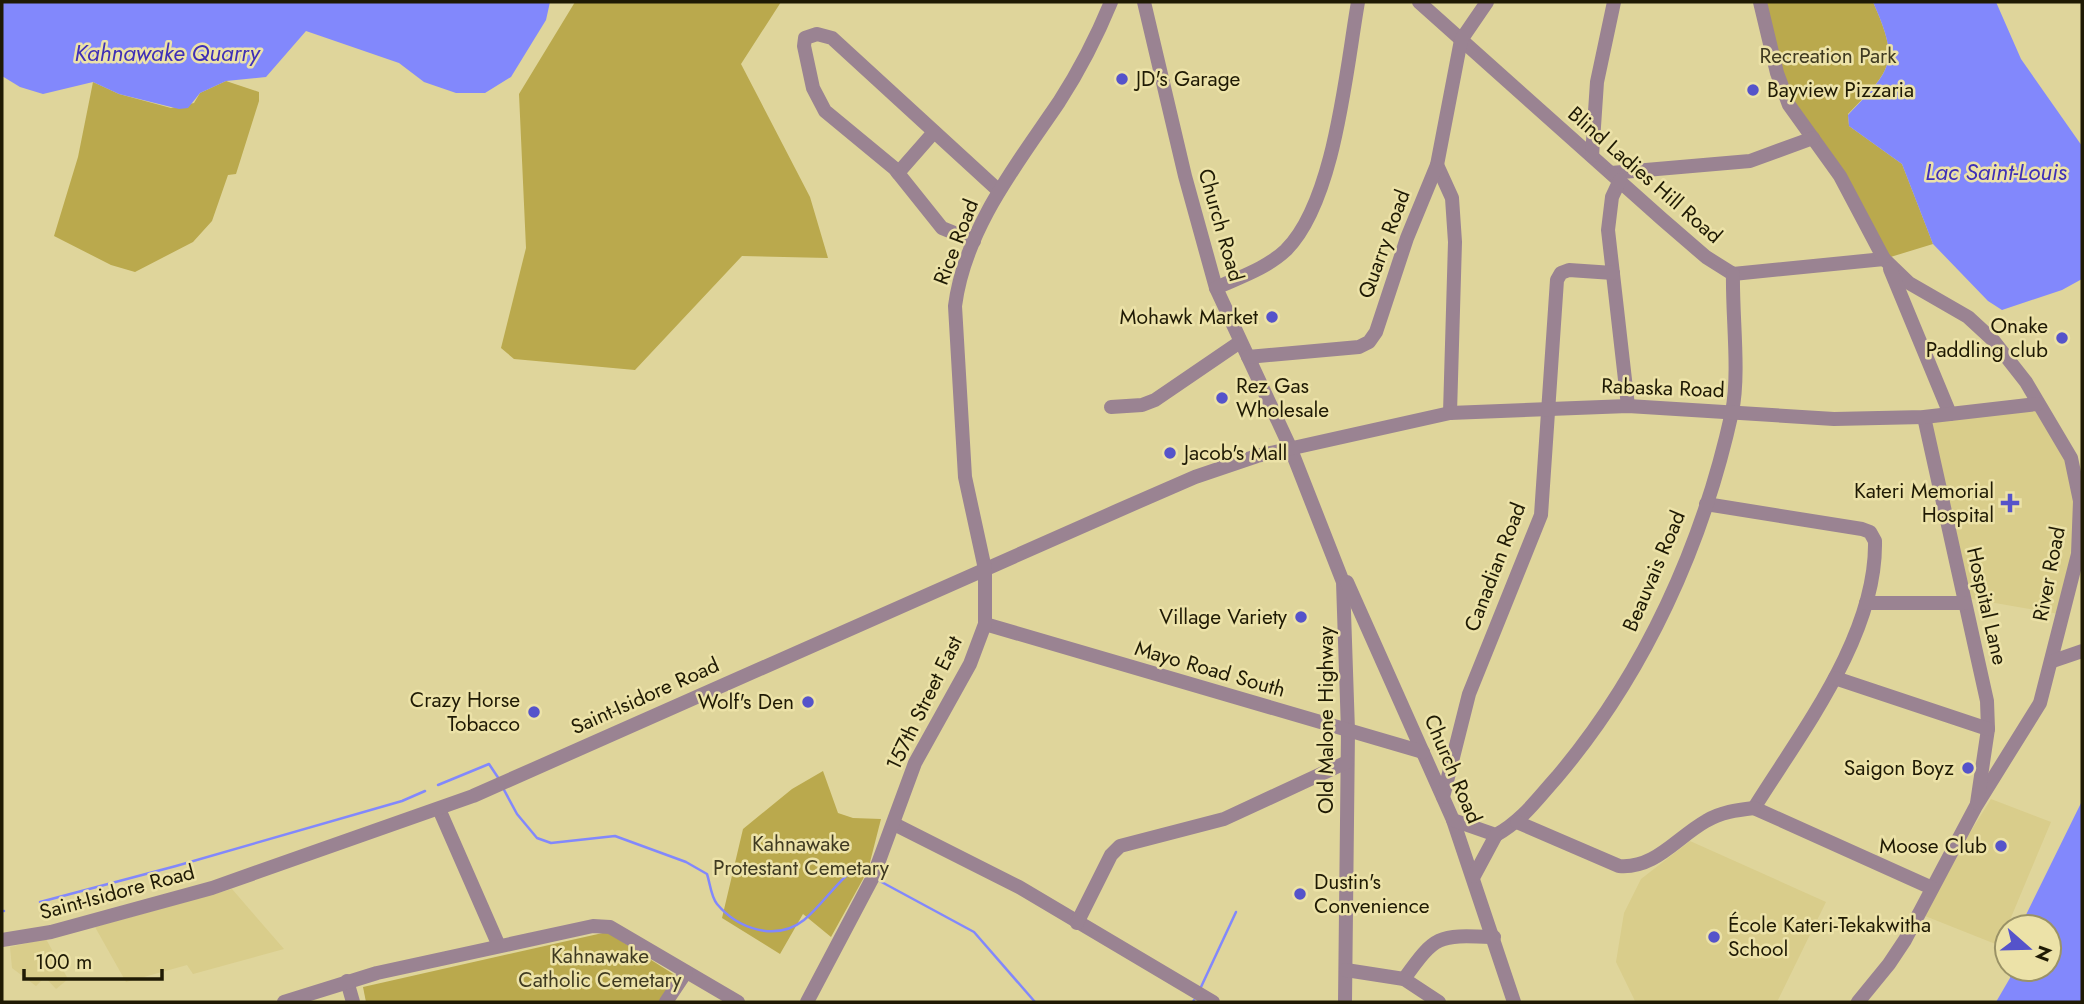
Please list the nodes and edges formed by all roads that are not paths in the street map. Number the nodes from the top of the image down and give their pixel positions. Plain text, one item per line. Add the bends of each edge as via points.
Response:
1 (1111, 2) edge
2 (1144, 2) edge
3 (1358, 2) edge
4 (1419, 2) edge
5 (1487, 2) edge
6 (1614, 2) edge
7 (1760, 2) edge
8 (1461, 40) junction
9 (934, 132) junction
10 (1812, 138) junction
11 (1592, 156) junction
12 (1437, 164) junction
13 (898, 173) junction
14 (1616, 177) junction
15 (999, 191) junction
16 (974, 242) junction
17 (1884, 259) junction
18 (1613, 273) junction
19 (1733, 274) junction
20 (1216, 288) junction
21 (1240, 342) junction
22 (1248, 357) junction
23 (2037, 404) junction
24 (1628, 406) junction
25 (1111, 407) dead end
26 (1549, 407) junction
27 (1732, 412) junction
28 (1450, 413) junction
29 (1950, 414) junction
30 (1924, 417) junction
31 (1290, 447) junction
32 (1706, 503) junction
33 (1336, 558) junction
34 (985, 569) junction
35 (1866, 603) junction
36 (1964, 603) junction
37 (985, 624) junction
38 (2082, 651) edge
39 (2053, 661) junction
40 (1835, 678) junction
41 (1988, 729) junction
42 (1348, 732) junction
43 (1423, 752) junction
44 (1348, 762) junction
45 (1443, 797) junction
46 (1976, 806) junction
47 (1754, 808) junction
48 (439, 809) junction
49 (1453, 820) junction
50 (1517, 822) junction
51 (894, 824) junction
52 (1496, 835) junction
53 (1474, 876) junction
54 (1932, 888) junction
55 (1077, 923) junction
56 (1494, 937) junction
57 (2, 940) edge
58 (499, 946) junction
59 (1346, 970) junction
60 (686, 972) junction
61 (1404, 979) junction
62 (347, 981) junction
63 (284, 1002) edge
64 (353, 1002) edge
65 (666, 1002) edge
66 (738, 1002) edge
67 (807, 1002) edge
68 (1213, 1002) edge
69 (1345, 1002) edge
70 (1439, 1002) edge
71 (1514, 1002) edge
72 (1858, 1002) edge

1 - 15 street, Rice Road via 1061,98
2 - 20 street, Church Road
3 - 20 street via 1335,134 1315,204 1300,235 1268,264
4 - 8 street, Blind Ladies Hill Road
5 - 8 street
6 - 11 street via 1597,82
7 - 10 street, River Road via 1785,94
8 - 11 street, Blind Ladies Hill Road
8 - 12 street, Quarry Road
9 - 13 street
9 - 13 street via 832,38 817,34 805,38 813,88 825,111
9 - 15 street
10 - 14 street via 1750,161
10 - 17 street, River Road via 1840,176
11 - 14 street, Blind Ladies Hill Road
12 - 22 street, Quarry Road via 1369,342 1345,349
12 - 28 street via 1452,198 1455,242
13 - 16 street via 942,228
14 - 18 street via 1607,214
14 - 19 street, Blind Ladies Hill Road via 1706,257
15 - 16 street, Rice Road
16 - 34 street, Rice Road via 955,306 965,477
17 - 19 street
17 - 23 street, River Road via 1909,282 1976,323 2026,382
17 - 29 street
18 - 24 street
18 - 26 street, Canadian Road via 1569,270 1557,281
19 - 27 street, Beauvais Road
20 - 21 street, Church Road
21 - 22 street, Church Road
21 - 25 street via 1155,400
22 - 31 street, Church Road
23 - 29 street, Rabaska Road
23 - 39 street, River Road via 2071,458 2080,501 2078,554
24 - 26 street, Rabaska Road
24 - 27 street, Rabaska Road
26 - 28 street, Rabaska Road
26 - 45 street, Canadian Road via 1541,514 1469,694
27 - 30 street, Rabaska Road via 1807,419
27 - 32 street, Beauvais Road
28 - 31 street, Rabaska Road
29 - 30 street, Rabaska Road
30 - 36 street, Hospital Lane
31 - 33 street, Old Malone Highway
31 - 34 street, Saint-Isidore Road via 1195,477
32 - 35 street via 1870,532 1875,550
32 - 50 street, Beauvais Road via 1673,590 1621,690 1589,738
33 - 42 street, Old Malone Highway via 1346,619
33 - 43 street, Church Road
34 - 37 street, 157th Street East
34 - 48 street, Saint-Isidore Road
35 - 36 street
35 - 40 street
36 - 41 street, Hospital Lane via 1987,701
37 - 42 street, Mayo Road South
37 - 51 street, 157th Street East via 970,664 915,763
38 - 39 street
39 - 46 street, River Road via 2040,703
40 - 41 street
40 - 47 street
41 - 46 street, Hospital Lane
42 - 43 street, Mayo Road South
42 - 44 street, Old Malone Highway
43 - 45 street, Church Road
44 - 55 street via 1223,819 1120,846
44 - 59 street, Old Malone Highway
45 - 49 street, Church Road
46 - 54 street, River Road
47 - 50 street via 1704,821 1648,863 1633,867 1619,866
47 - 54 street
48 - 57 street, Saint-Isidore Road via 170,901
48 - 58 street
49 - 52 street
49 - 53 street, Church Road
50 - 52 street, Beauvais Road
51 - 55 street via 957,853
51 - 67 street, 157th Street East via 873,877
52 - 53 street
53 - 56 street, Church Road
54 - 72 street, River Road via 1889,964
55 - 68 street
56 - 61 street via 1442,938 1428,946
56 - 71 street, Church Road
58 - 60 street via 593,926 610,927
58 - 62 street
59 - 61 street
59 - 69 street, Old Malone Highway
60 - 65 street
60 - 66 street
61 - 70 street
62 - 63 street
62 - 64 street

